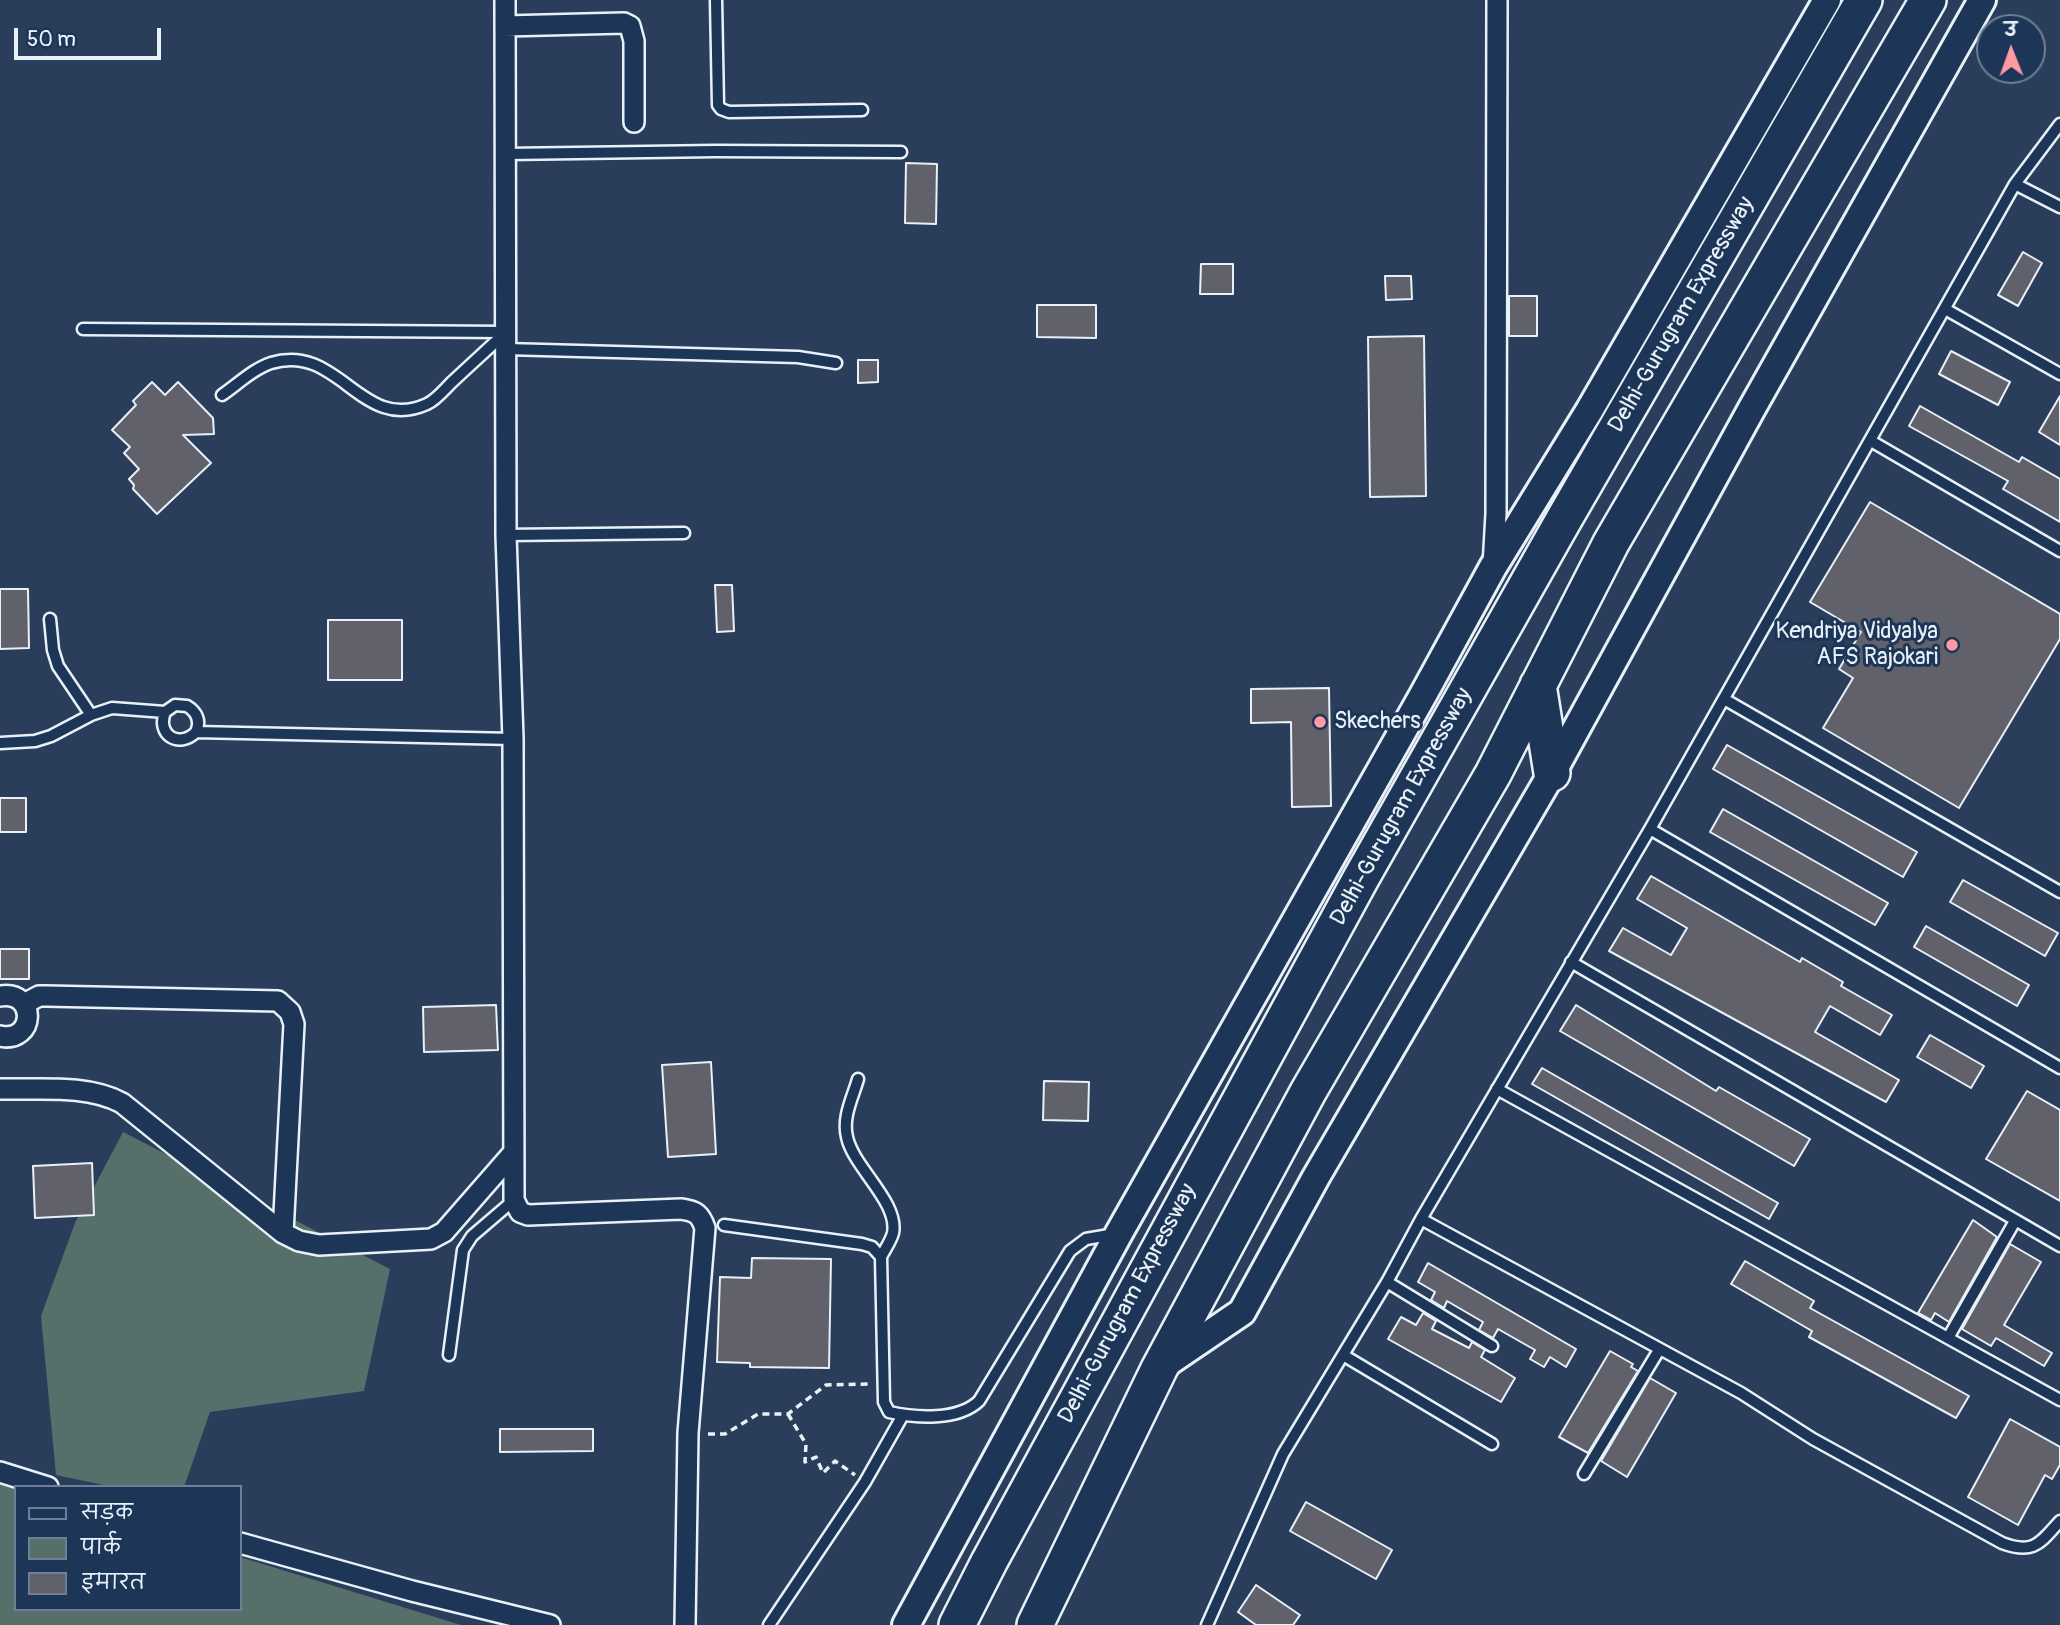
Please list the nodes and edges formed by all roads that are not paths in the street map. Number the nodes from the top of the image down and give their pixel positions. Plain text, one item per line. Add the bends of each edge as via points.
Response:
1 (505, 0) edge
2 (716, 0) edge
3 (1497, 0) edge
4 (1827, 0) edge
5 (1864, 0) edge
6 (1928, 0) edge
7 (1982, 0) edge
8 (505, 26) junction
9 (862, 110) dead end
10 (634, 122) dead end
11 (2060, 124) edge
12 (901, 152) dead end
13 (507, 154) junction
14 (2015, 184) junction
15 (2060, 207) edge
16 (1945, 309) junction
17 (83, 329) dead end
18 (506, 340) junction
19 (836, 363) dead end
20 (2060, 374) edge
21 (222, 395) dead end
22 (1871, 441) junction
23 (684, 533) dead end
24 (506, 535) junction
25 (2060, 551) edge
26 (1493, 567) junction
27 (50, 619) dead end
28 (1538, 685) junction
29 (1724, 699) junction
30 (165, 712) junction
31 (91, 715) junction
32 (196, 732) junction
33 (513, 739) junction
34 (0, 743) edge
35 (1552, 774) junction
36 (1650, 829) junction
37 (2060, 892) edge
38 (1571, 962) junction
39 (0, 996) edge
40 (24, 1004) junction
41 (0, 1036) edge
42 (2060, 1068) edge
43 (858, 1079) dead end
44 (0, 1089) edge
45 (1497, 1089) junction
46 (513, 1153) junction
47 (514, 1200) junction
48 (1421, 1219) junction
49 (2015, 1221) junction
50 (724, 1224) dead end
51 (283, 1233) junction
52 (1119, 1233) junction
53 (2060, 1247) edge
54 (881, 1257) junction
55 (1387, 1282) junction
56 (1948, 1338) junction
57 (1492, 1346) dead end
58 (1659, 1350) junction
59 (449, 1355) dead end
60 (1343, 1355) junction
61 (1158, 1369) junction
62 (2060, 1400) edge
63 (903, 1415) junction
64 (1492, 1444) dead end
65 (0, 1472) edge
66 (1584, 1474) dead end
67 (42, 1485) edge
68 (2060, 1521) edge
69 (242, 1544) edge
70 (550, 1625) edge
71 (685, 1625) edge
72 (769, 1625) edge
73 (906, 1625) edge
74 (957, 1625) edge
75 (1035, 1625) edge
76 (1207, 1625) edge

1 - 8 street
2 - 9 lane via 721,109
3 - 26 street
4 - 26 main road via 1590,411
5 - 74 highway, Delhi-Gurugram Expressway via 1360,880
6 - 28 highway via 1611,542
7 - 35 main road
8 - 10 street via 630,26
8 - 13 street
11 - 14 lane
12 - 13 lane
13 - 18 street
14 - 15 lane
14 - 16 lane
16 - 20 lane
16 - 22 lane
17 - 18 lane
18 - 19 lane via 798,356
18 - 21 lane via 430,402 412,409 378,405 329,370 308,361 272,363
18 - 24 street
22 - 25 lane
22 - 29 lane
23 - 24 lane
24 - 33 street
26 - 52 main road
27 - 31 lane via 55,659
28 - 35 highway
28 - 61 highway via 1493,774 1308,1092
29 - 36 lane
29 - 37 lane
30 - 31 lane via 112,708
30 - 32 lane via 175,705 187,705 197,714
30 - 32 lane via 164,731 173,739 185,740
31 - 34 lane via 35,741
32 - 33 lane
33 - 46 street
35 - 61 main road via 1242,1312
36 - 38 lane
36 - 42 lane
38 - 45 lane
38 - 49 lane
39 - 40 street via 16,997
40 - 41 street via 28,1015 24,1028 12,1036
40 - 51 street via 39,996 278,1001 290,1012 294,1024
43 - 54 lane via 846,1119 847,1138 894,1223
44 - 51 street via 109,1096
45 - 48 lane
45 - 56 lane
46 - 47 street
46 - 51 street via 444,1232 431,1239 319,1245
47 - 59 lane via 472,1236 463,1250
47 - 71 street via 520,1212 528,1215 681,1209 701,1215 705,1228 688,1433
48 - 55 lane
48 - 58 lane
49 - 53 lane
49 - 56 lane
50 - 54 lane via 862,1244
52 - 63 lane via 1086,1239 1070,1251 970,1410
52 - 73 main road
54 - 63 lane via 884,1402 889,1412
55 - 57 lane
55 - 60 lane
56 - 62 lane
58 - 66 lane
58 - 68 lane via 2002,1544 2035,1547
60 - 64 lane
60 - 76 lane via 1283,1454
61 - 75 highway
63 - 72 lane via 865,1482
65 - 67 street
69 - 70 street

